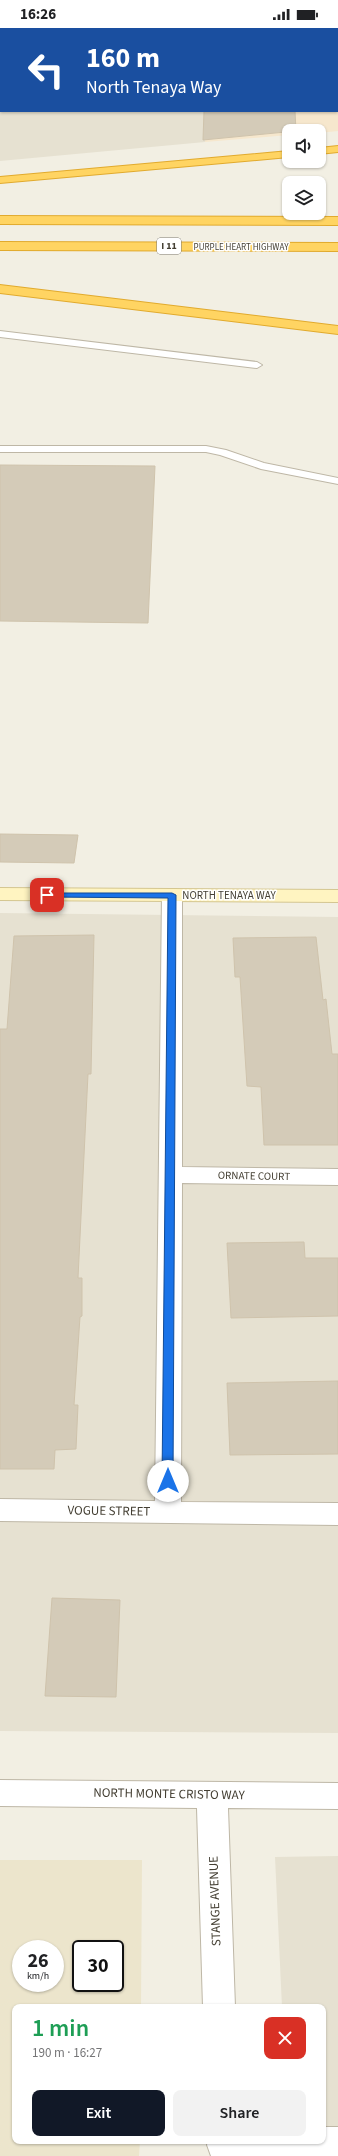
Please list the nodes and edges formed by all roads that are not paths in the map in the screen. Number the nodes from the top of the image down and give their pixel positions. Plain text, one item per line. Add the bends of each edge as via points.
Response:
1 (338, 149) edge
2 (326, 150) edge
3 (282, 155) edge
4 (0, 180) edge
5 (0, 220) edge
6 (338, 221) edge
7 (0, 246) edge
8 (338, 247) edge
9 (0, 289) edge
10 (338, 330) edge
11 (0, 334) edge
12 (257, 365) dead end
13 (0, 449) edge
14 (337, 483) edge
15 (0, 894) edge
16 (172, 895) junction
17 (338, 896) edge
18 (170, 1175) junction
19 (338, 1177) edge
20 (0, 1510) edge
21 (168, 1512) junction
22 (338, 1514) edge
23 (0, 1793) edge
24 (212, 1795) junction
25 (338, 1796) edge
26 (219, 2004) edge
27 (338, 2144) edge
28 (224, 2147) edge

1 - 2 highway
3 - 4 highway
5 - 6 highway
7 - 8 highway, PURPLE HEART HIGHWAY / I 11
9 - 10 highway
11 - 12 lane
13 - 14 lane via 206,449 261,466
15 - 16 main road, NORTH TENAYA WAY
16 - 17 main road, NORTH TENAYA WAY
16 - 18 street
18 - 19 street, ORNATE COURT
18 - 21 street
20 - 21 street, VOGUE STREET
21 - 22 street, VOGUE STREET
23 - 24 street, NORTH MONTE CRISTO WAY
24 - 25 street, NORTH MONTE CRISTO WAY
24 - 26 street, STANGE AVENUE
27 - 28 street

